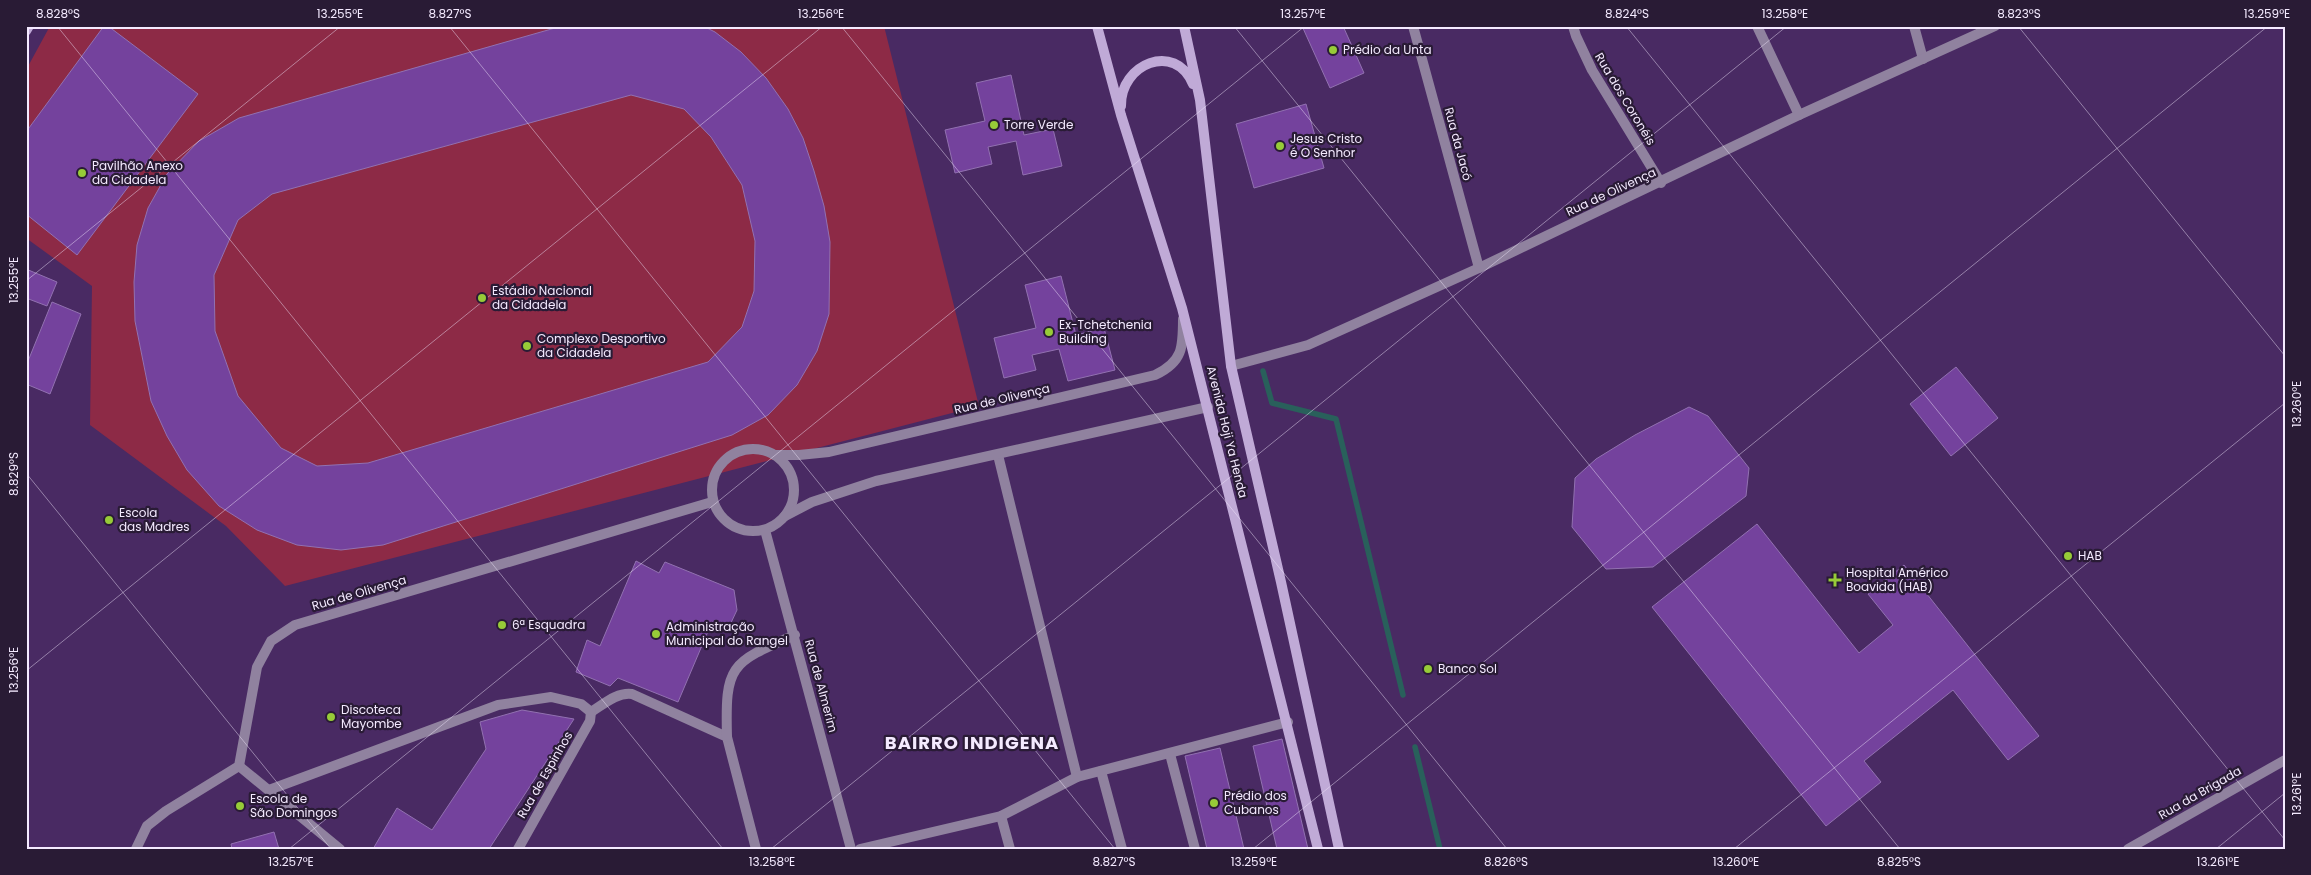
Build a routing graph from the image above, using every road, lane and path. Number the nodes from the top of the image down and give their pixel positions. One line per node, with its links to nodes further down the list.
1 (29, 26): 9 (main road)
2 (1097, 26): 12 (main road, Avenida Hoji Ya Henda)
3 (1184, 26): 11 (main road)
4 (1413, 26): 15 (street, Rua da Jacó)
5 (1573, 26): 14 (street, Rua dos Coronéis)
6 (1757, 26): 13 (street)
7 (1914, 26): 10 (street)
8 (1995, 26): 10 (street, Rua de Olivença)
9 (26, 31)
10 (1923, 59): 13 (street, Rua de Olivença)
11 (1200, 100): 12 (main road); 17 (main road, Avenida Hoji Ya Henda)
12 (1121, 115): 16 (main road, Avenida Hoji Ya Henda)
13 (1799, 115): 14 (street, Rua de Olivença)
14 (1660, 183): 15 (street, Rua de Olivença)
15 (1479, 268): 17 (street, Rua de Olivença)
16 (1182, 308): 18 (main road, Avenida Hoji Ya Henda); 19 (street, Rua de Olivença)
17 (1231, 366): 46 (main road, Avenida Hoji Ya Henda)
18 (1208, 407): 20 (street); 26 (main road, Avenida Hoji Ya Henda)
19 (774, 455): 21 (street); 22 (street)
20 (998, 456): 22 (street); 32 (street)
21 (712, 502): 23 (street); 30 (street, Rua de Olivença)
22 (786, 516): 23 (street)
23 (765, 530): 24 (street, Rua de Almerim)
24 (795, 635): 27 (street); 40 (street, Rua de Almerim)
25 (591, 712): 27 (street); 33 (street); 38 (street, Rua de Espinhos)
26 (1288, 722): 28 (street); 45 (main road, Avenida Hoji Ya Henda)
27 (727, 737): 39 (street)
28 (1170, 754): 31 (street); 44 (street)
29 (2285, 760): 47 (street, Rua da Brigada)
30 (239, 766): 33 (street); 36 (street)
31 (1101, 771): 32 (street); 43 (street)
32 (1077, 777): 34 (street)
33 (269, 790): 37 (street)
34 (1001, 816): 35 (street); 42 (street)
35 (893, 845): 41 (street)
36 (136, 849)
37 (340, 849)
38 (518, 849)
39 (756, 849)
40 (851, 849)
41 (860, 849)
42 (1010, 849)
43 (1122, 849)
44 (1194, 849)
45 (1318, 849)
46 (1339, 849)
47 (2128, 849)

